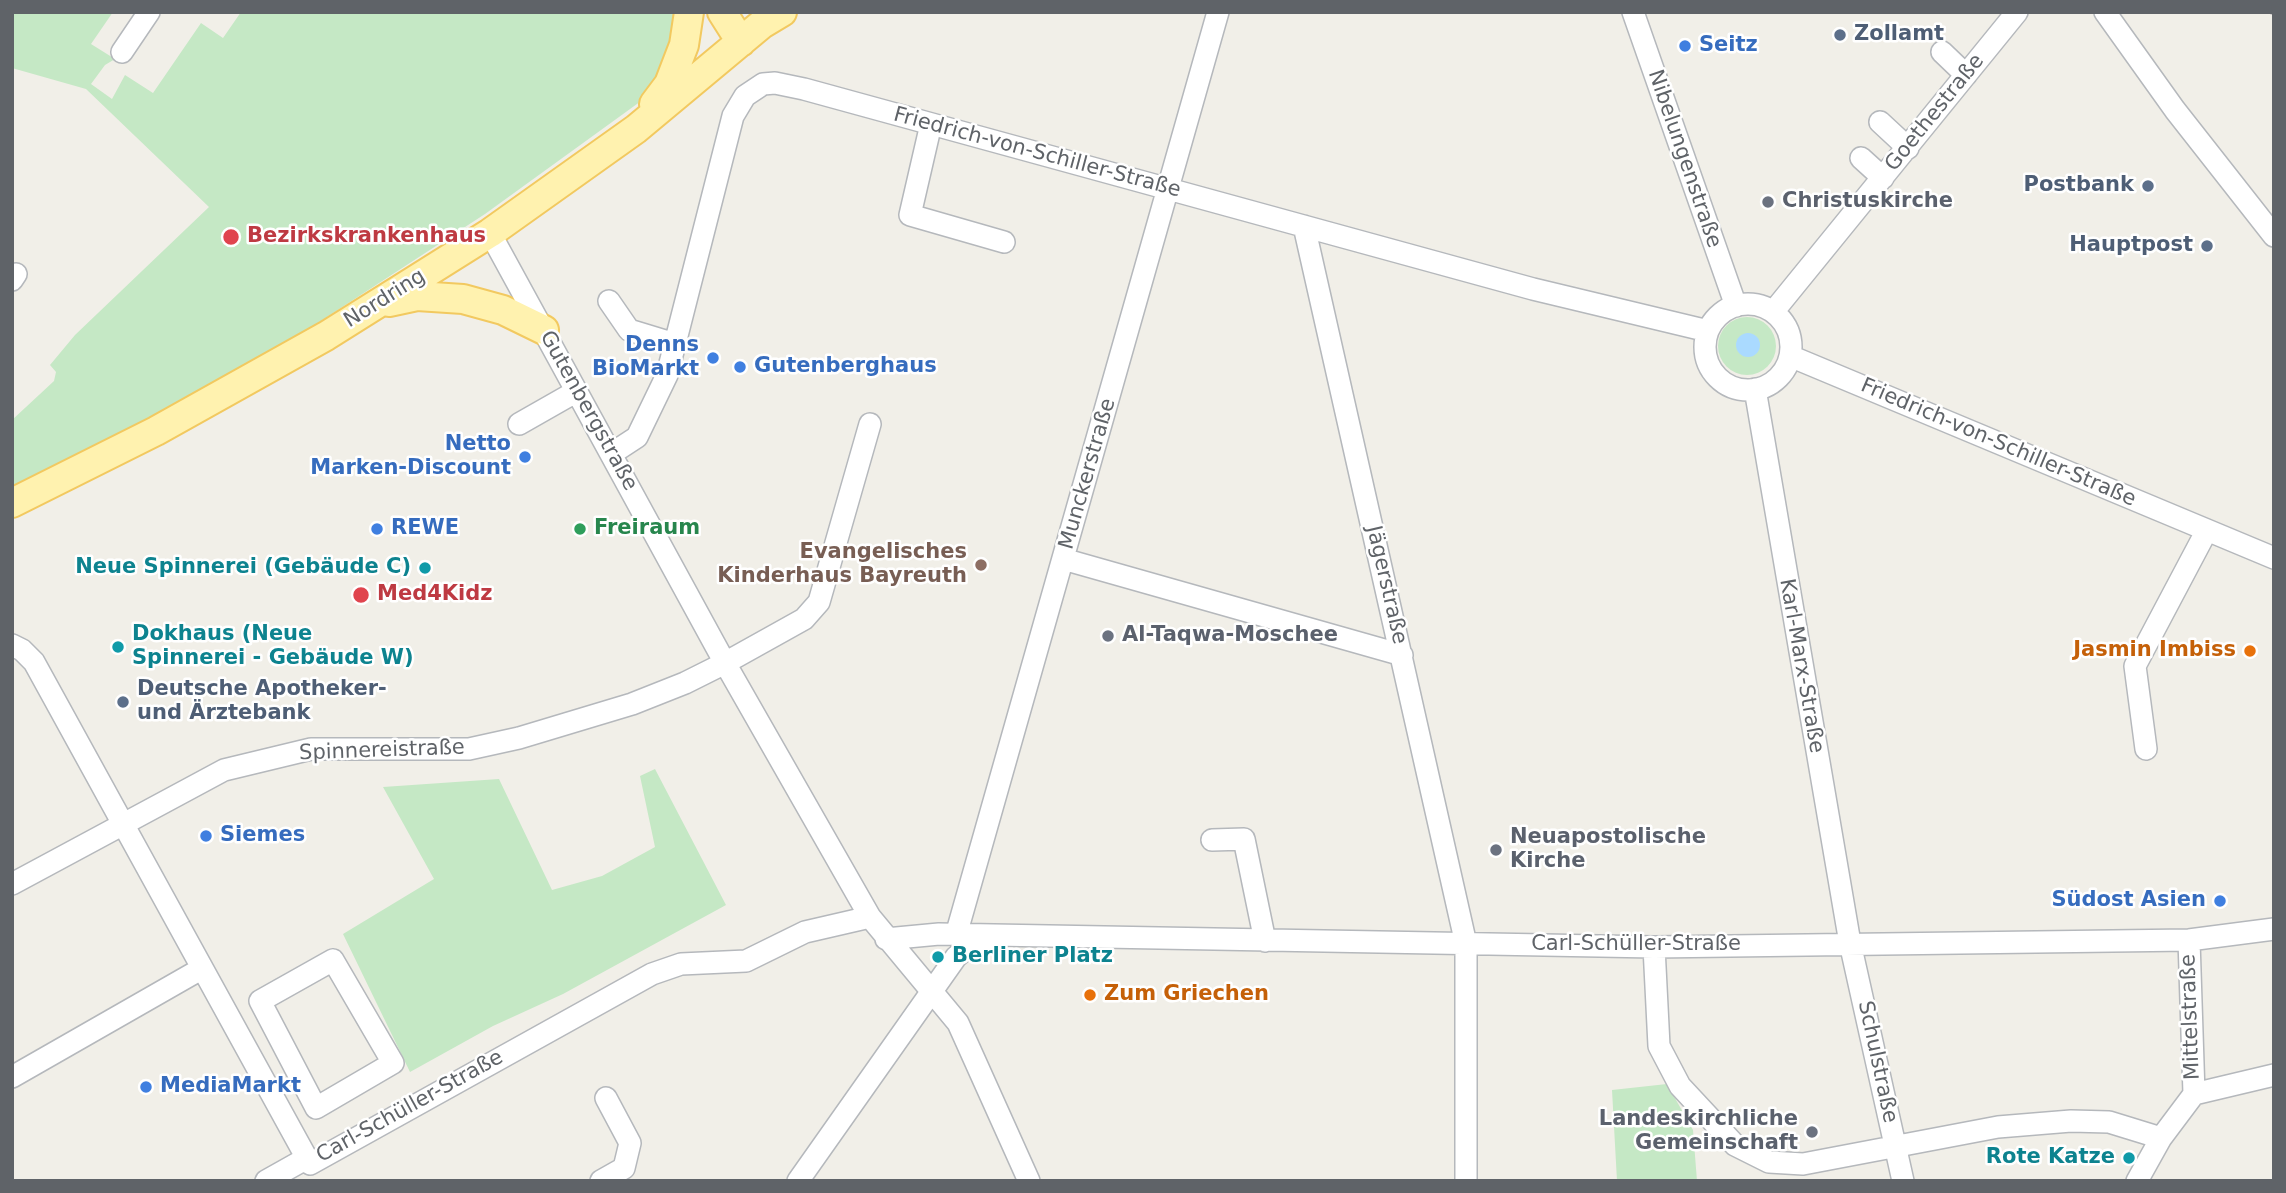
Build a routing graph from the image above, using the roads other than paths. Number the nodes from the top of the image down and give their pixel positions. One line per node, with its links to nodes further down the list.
1 (149, 12): 9 (street)
2 (689, 12): 14 (main road)
3 (722, 12): 8 (main road)
4 (1218, 12): 18 (street, Munckerstraße)
5 (1633, 12): 25 (street, Nibelungenstraße)
6 (2017, 12): 11 (street, Goethestraße)
7 (2105, 12): 21 (street)
8 (761, 21): 14 (main road, Nordring)
9 (122, 52)
10 (1942, 52): 11 (street)
11 (1966, 75): 15 (street, Goethestraße)
12 (1880, 122): 15 (street)
13 (931, 124): 18 (street, Friedrich-von-Schiller-Straße); 22 (street); 29 (street, Friedrich-von-Schiller-Straße)
14 (636, 129): 20 (main road, Nordring)
15 (1908, 148): 17 (street, Goethestraße)
16 (1861, 158): 17 (street)
17 (1883, 178): 26 (street, Goethestraße)
18 (1169, 189): 19 (street, Friedrich-von-Schiller-Straße); 39 (street, Munckerstraße)
19 (1304, 226): 28 (street, Friedrich-von-Schiller-Straße); 41 (street, Jägerstraße)
20 (490, 233): 24 (main road, Nordring); 27 (street, Gutenbergstraße)
21 (2274, 236)
22 (1003, 242)
23 (609, 301): 29 (street)
24 (380, 304): 27 (main road); 36 (main road, Nordring)
25 (1737, 306): 26 (street); 28 (street)
26 (1773, 312): 30 (street)
27 (544, 330): 32 (street, Gutenbergstraße)
28 (1708, 331): 31 (street)
29 (675, 344): 35 (street, Friedrich-von-Schiller-Straße)
30 (1790, 356): 31 (street); 37 (street, Friedrich-von-Schiller-Straße)
31 (1755, 389): 54 (street, Karl-Marx-Straße)
32 (577, 391): 33 (street); 35 (street, Gutenbergstraße)
33 (519, 424)
34 (870, 425): 42 (street)
35 (611, 454): 42 (street, Gutenbergstraße)
36 (12, 503)
37 (2207, 530): 38 (street, Friedrich-von-Schiller-Straße); 43 (street)
38 (2274, 558)
39 (1063, 559): 41 (street); 49 (street, Munckerstraße)
40 (12, 645): 44 (street, Carl-Schüller-Straße)
41 (1402, 654): 55 (street, Jägerstraße)
42 (725, 663): 44 (street, Spinnereistraße); 47 (street, Gutenbergstraße)
43 (2146, 750)
44 (122, 822): 46 (street, Spinnereistraße); 57 (street, Carl-Schüller-Straße)
45 (1212, 840): 53 (street)
46 (12, 884)
47 (870, 917): 51 (street); 67 (street, Carl-Schüller-Straße)
48 (2274, 929): 52 (street, Carl-Schüller-Straße)
49 (956, 935): 50 (street); 51 (street)
50 (997, 937): 53 (street, Carl-Schüller-Straße); 58 (street)
51 (886, 939): 58 (street)
52 (2189, 940): 54 (street, Carl-Schüller-Straße); 63 (street, Mittelstraße)
53 (1265, 941): 55 (street, Carl-Schüller-Straße)
54 (1850, 943): 56 (street, Carl-Schüller-Straße); 66 (street, Schulstraße)
55 (1466, 944): 56 (street, Carl-Schüller-Straße); 72 (street, Jägerstraße)
56 (1654, 947): 66 (street)
57 (201, 969): 60 (street); 62 (street, Carl-Schüller-Straße)
58 (933, 990): 70 (street); 71 (street)
59 (2274, 1075): 63 (street, Mittelstraße)
60 (12, 1077)
61 (300, 1078): 61 (street); 62 (street)
62 (271, 1094): 67 (street, Carl-Schüller-Straße)
63 (2194, 1094): 65 (street, Mittelstraße)
64 (607, 1098): 69 (street)
65 (2161, 1138): 66 (street); 74 (street, Mittelstraße)
66 (1895, 1144): 73 (street, Schulstraße)
67 (307, 1158): 68 (street)
68 (266, 1181)
69 (601, 1181)
70 (798, 1181)
71 (1029, 1181)
72 (1466, 1181)
73 (1903, 1181)
74 (2137, 1181)

